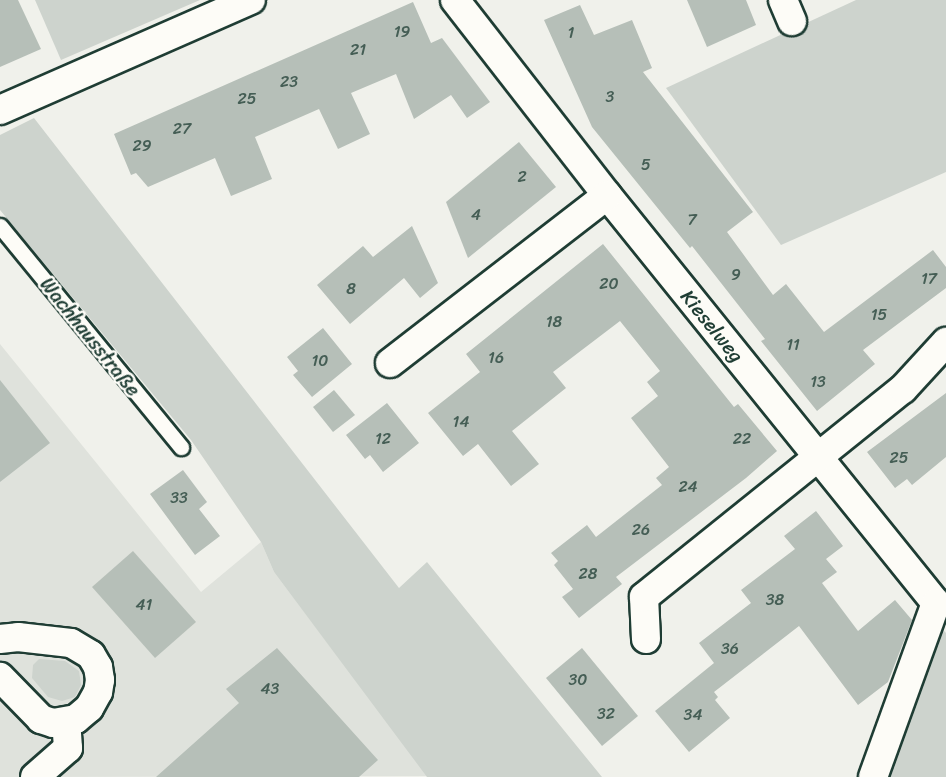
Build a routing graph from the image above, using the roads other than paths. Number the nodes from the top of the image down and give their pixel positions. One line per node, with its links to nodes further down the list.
1 (251, 0): 3 (street)
2 (455, 0): 4 (street, Kieselweg)
3 (0, 110)
4 (607, 195): 7 (street); 9 (street, Kieselweg)
5 (0, 226): 8 (lane, Wachhausstraße)
6 (946, 342): 9 (street)
7 (390, 363)
8 (181, 447)
9 (818, 457): 11 (street); 15 (street, Kieselweg)
10 (0, 639): 13 (street)
11 (646, 639)
12 (0, 677): 13 (street)
13 (66, 722): 14 (street)
14 (36, 777)
15 (873, 777)

